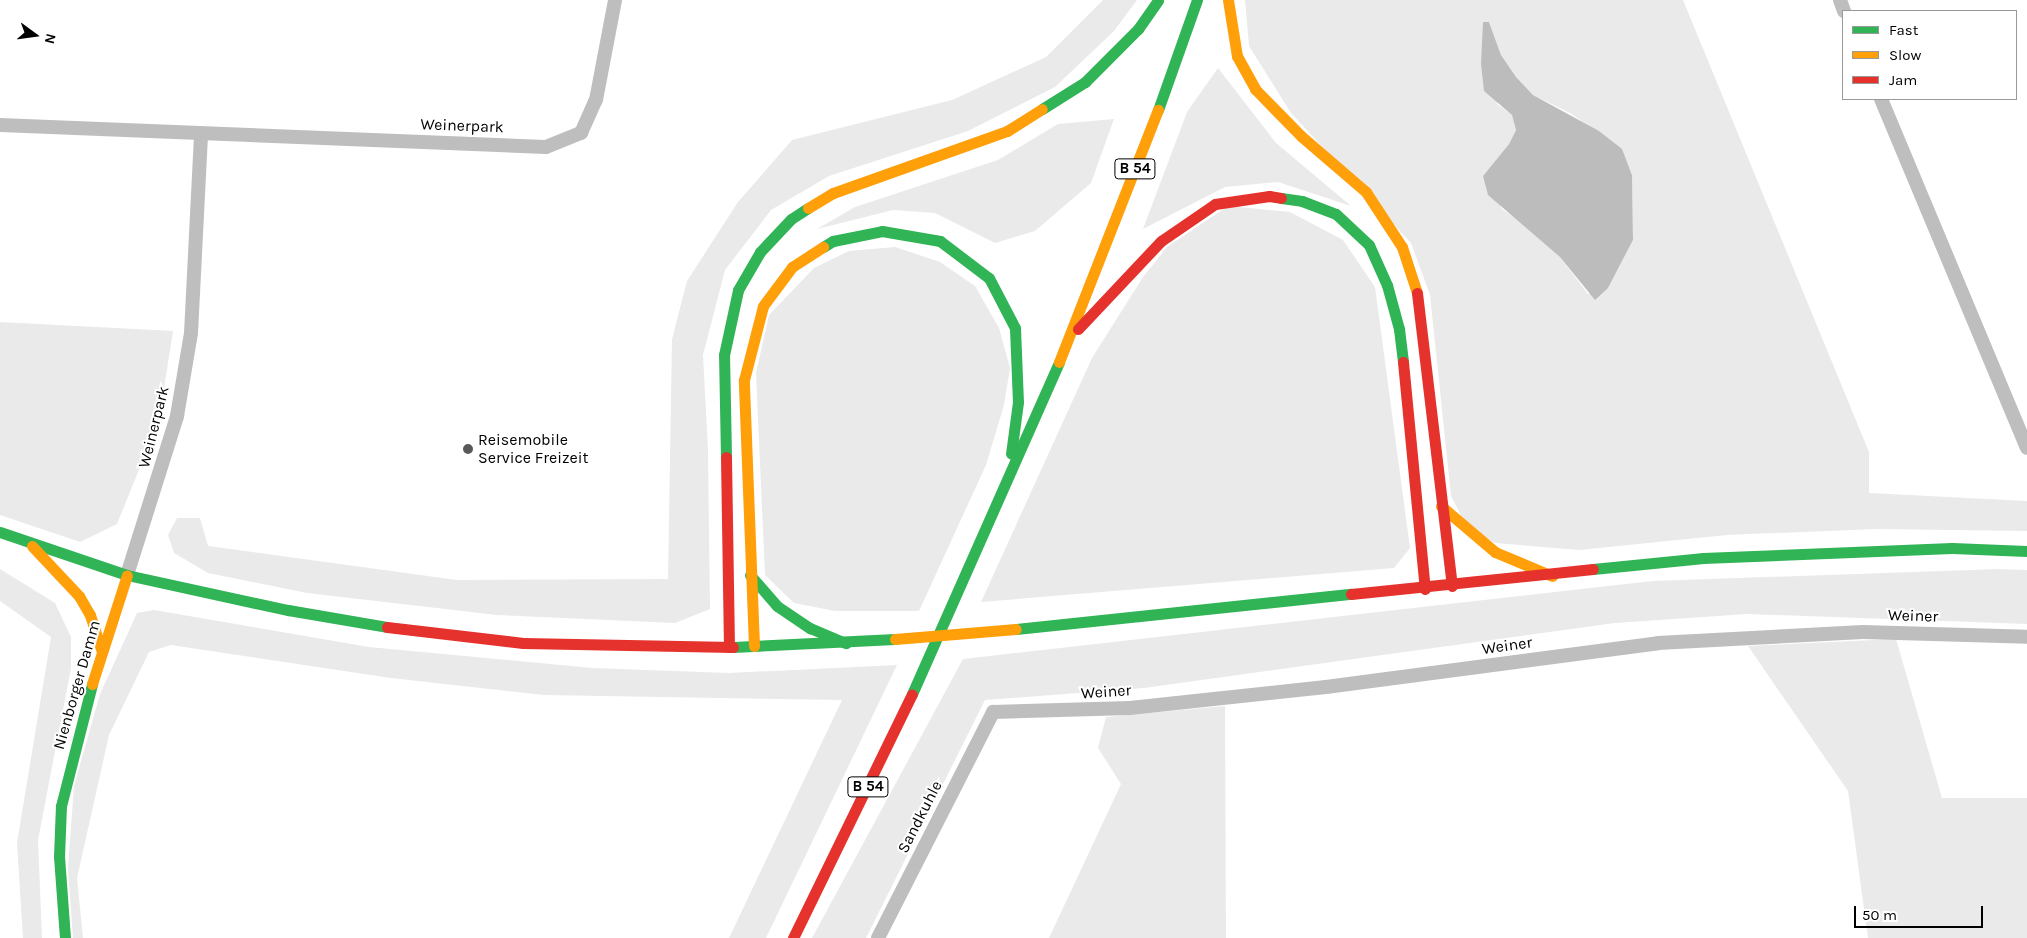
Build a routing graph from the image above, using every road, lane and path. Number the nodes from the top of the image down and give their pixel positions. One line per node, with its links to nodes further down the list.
1 (615, 0): 7 (street, Weinerpark)
2 (1158, 0): 23 (main road)
3 (1197, 0): 8 (main road, B 54)
4 (1228, 0): 11 (main road)
5 (1881, 100): 9 (street)
6 (0, 125): 7 (street, Weinerpark)
7 (200, 133): 15 (street, Weinerpark)
8 (1070, 338): 10 (main road, B 54); 19 (main road)
9 (2027, 448)
10 (1008, 483): 16 (main road); 27 (main road, B 54)
11 (1441, 506): 17 (main road); 18 (main road)
12 (0, 532): 13 (main road)
13 (30, 544): 15 (main road); 24 (main road)
14 (2027, 551): 17 (main road)
15 (127, 575): 23 (main road); 24 (main road, Nienborger Damm)
16 (750, 575): 21 (main road); 22 (main road)
17 (1552, 576): 18 (main road)
18 (1452, 586): 19 (main road)
19 (1425, 590): 21 (main road, bridge)
20 (2027, 637): 25 (street, Weiner)
21 (846, 643): 22 (main road)
22 (754, 646): 23 (main road)
23 (729, 647)
24 (102, 651): 26 (main road, Nienborger Damm)
25 (993, 712): 28 (street, Sandkuhle)
26 (65, 938)
27 (793, 938)
28 (878, 938)

